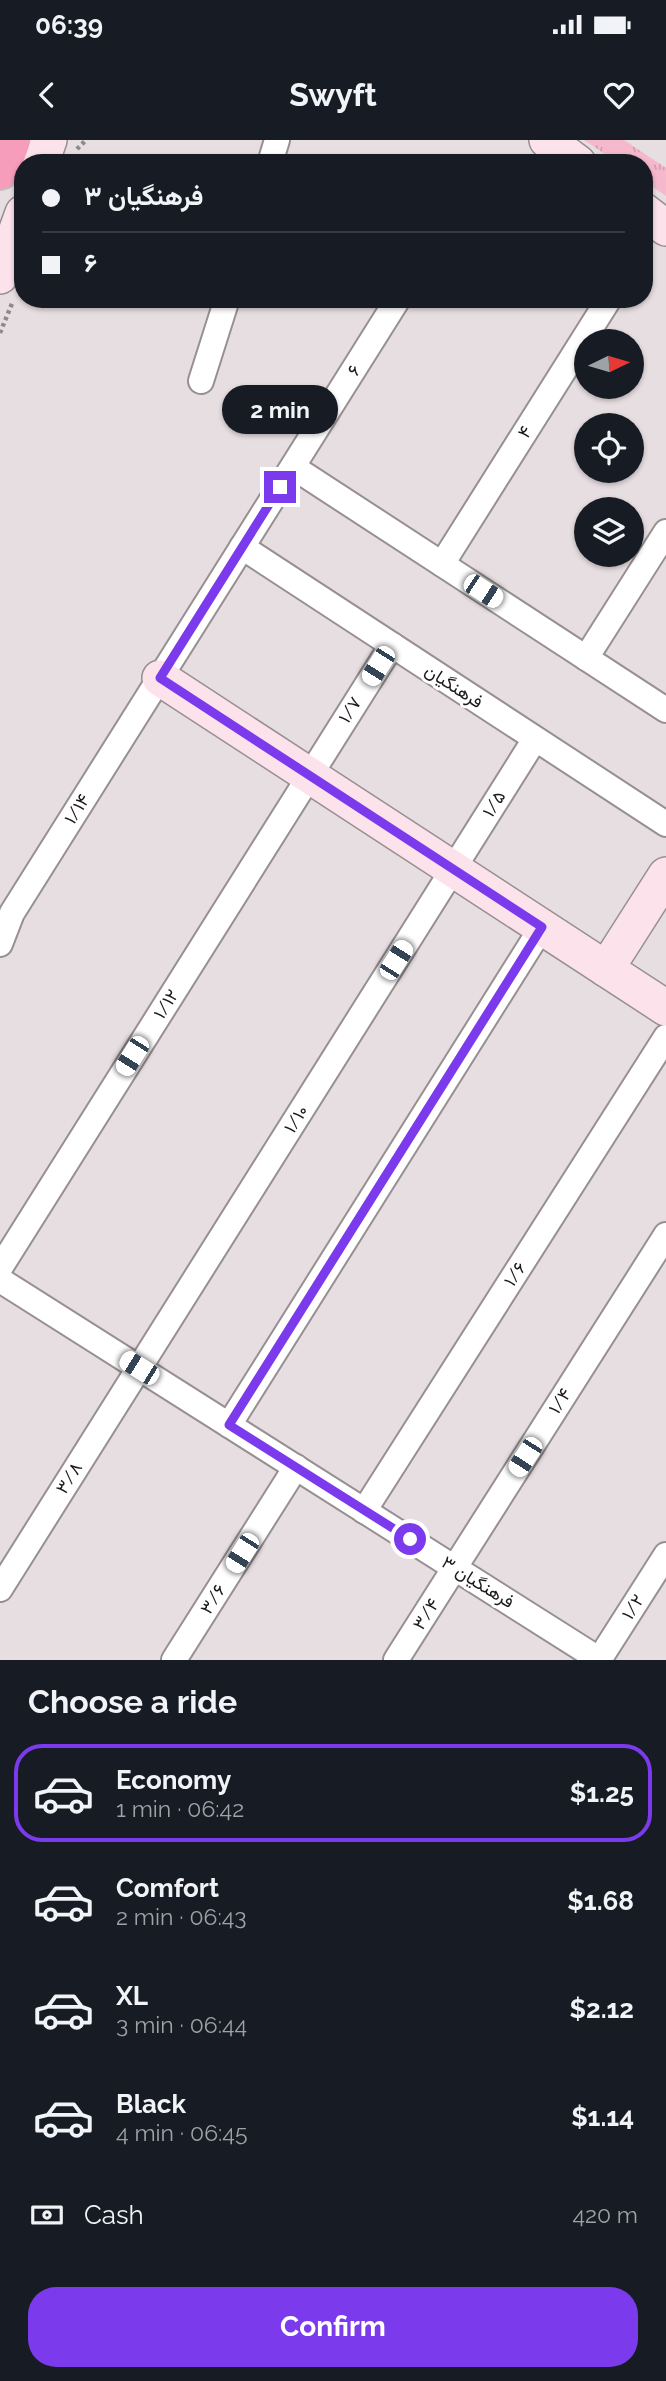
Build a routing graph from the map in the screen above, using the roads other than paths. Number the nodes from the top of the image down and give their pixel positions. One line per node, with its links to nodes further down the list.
1 (11, 140): 4 (highway)
2 (547, 140): 3 (street)
3 (566, 154)
4 (0, 170)
5 (14, 256): 6 (street)
6 (7, 288)
7 (224, 308): 10 (street)
8 (392, 308): 11 (street, ۶)
9 (603, 308): 14 (street, ۴)
10 (201, 381)
11 (293, 467): 13 (street, ۶); 14 (street)
12 (666, 532): 16 (street)
13 (242, 547): 15 (street, فرهنگیان); 17 (street, ۱/۱۴)
14 (442, 564): 16 (street)
15 (392, 645): 19 (street, فرهنگیان); 20 (street, ۱/۷)
16 (586, 658): 18 (street)
17 (160, 678): 20 (street); 25 (street, ۱/۱۴)
18 (666, 710)
19 (536, 739): 21 (street, فرهنگیان); 22 (street, ۱/۵)
20 (309, 775): 22 (street); 30 (street, ۱/۱۲)
21 (666, 824)
22 (453, 869): 24 (street); 32 (street, ۱/۱۰)
23 (666, 875): 26 (street)
24 (542, 927): 26 (street); 33 (street)
25 (0, 944)
26 (606, 969): 27 (street)
27 (666, 1008)
28 (666, 1037): 35 (street, ۱/۶)
29 (666, 1235): 37 (street, ۱/۴)
30 (0, 1268)
31 (0, 1280): 32 (street, فرهنگیان ۳)
32 (139, 1368): 33 (street, فرهنگیان ۳); 38 (street, ۳/۸)
33 (229, 1425): 34 (street, فرهنگیان ۳)
34 (296, 1467): 35 (street, فرهنگیان ۳); 39 (street, ۳/۶)
35 (364, 1511): 37 (street, فرهنگیان ۳)
36 (666, 1555): 41 (street, ۱/۲)
37 (455, 1568): 40 (street, ۳/۴); 41 (street, فرهنگیان ۳)
38 (0, 1588)
39 (174, 1660)
40 (397, 1660)
41 (600, 1660)

